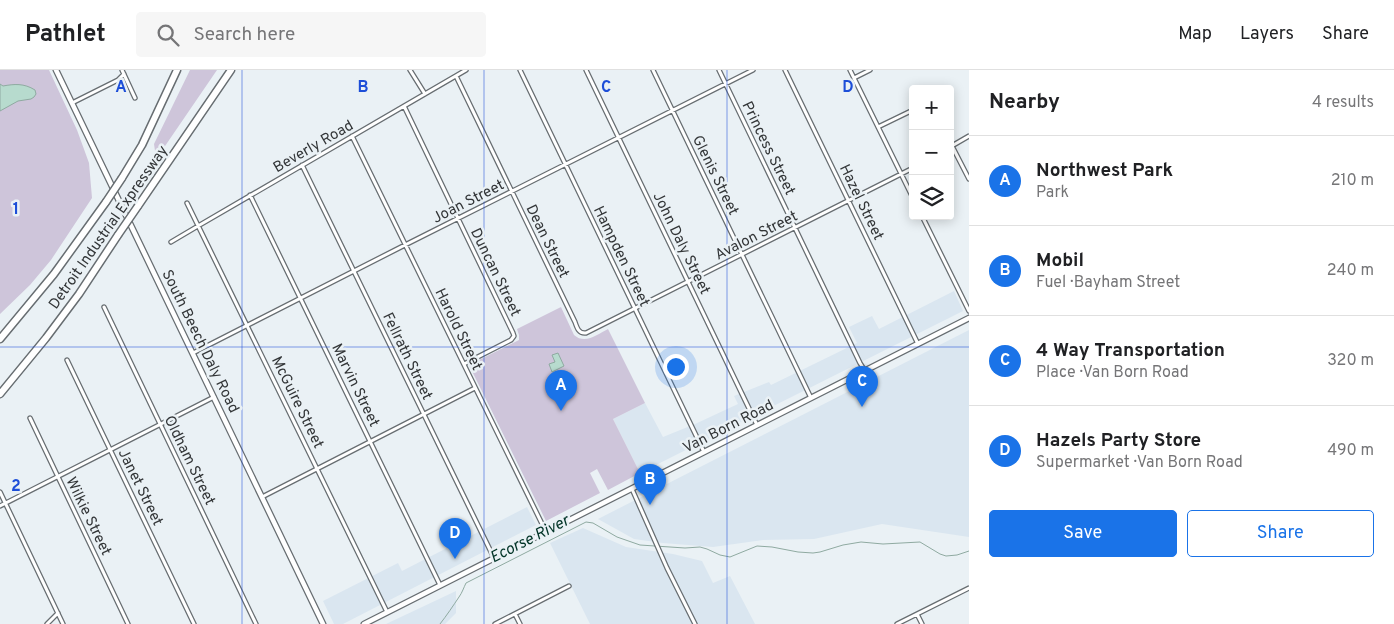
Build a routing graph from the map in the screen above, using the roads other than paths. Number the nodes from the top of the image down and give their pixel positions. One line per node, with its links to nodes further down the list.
1 (56, 70): 20 (main road, South Beech Daly Road)
2 (177, 70): 56 (highway, Detroit Industrial Expressway, bridge)
3 (231, 70): 63 (highway, Detroit Industrial Expressway, bridge)
4 (410, 70): 18 (street)
5 (466, 70): 15 (street, Beverly Road)
6 (520, 70): 31 (street, Hampden Street)
7 (586, 70): 27 (street, John Daly Street)
8 (653, 70): 22 (street, Glenis Street)
9 (719, 70): 17 (street, Princess Street)
10 (754, 70): 17 (street, Joan Street)
11 (785, 70): 38 (street, Hazel Street)
12 (850, 70): 16 (street)
13 (870, 70): 16 (street)
14 (123, 72): 19 (street); 20 (street)
15 (456, 76): 18 (street, Beverly Road); 36 (street, Dean Street)
16 (854, 78): 24 (street)
17 (726, 84): 22 (street, Joan Street); 43 (street, Princess Street)
18 (425, 94): 21 (street, Beverly Road)
19 (135, 98)
20 (71, 104): 58 (main road, South Beech Daly Road)
21 (404, 106): 25 (street, Beverly Road); 40 (street, Duncan Street)
22 (672, 111): 27 (street, Joan Street); 46 (street, Glenis Street)
23 (909, 112): 24 (street)
24 (878, 127): 33 (street)
25 (352, 136): 30 (street, Beverly Road); 45 (street, Harold Street)
26 (969, 136): 28 (street)
27 (619, 138): 31 (street, Joan Street); 48 (street, John Daly Street)
28 (954, 144)
29 (954, 152): 34 (street)
30 (302, 165): 37 (street, Beverly Road); 47 (street, Fellrath Street)
31 (565, 165): 36 (street, Joan Street); 51 (street, Hampden Street)
32 (909, 170): 33 (street, Avalon Street)
33 (901, 174): 35 (street); 38 (street, Avalon Street)
34 (969, 180)
35 (909, 190)
36 (512, 192): 40 (street, Joan Street); 55 (street, Dean Street)
37 (250, 195): 42 (street, Beverly Road); 49 (street, Marvin Street)
38 (849, 201): 43 (street, Avalon Street); 57 (street, Hazel Street)
39 (187, 203): 42 (street, McGuire Street)
40 (458, 218): 45 (street, Joan Street); 60 (street, Duncan Street)
41 (924, 220): 52 (street)
42 (198, 226): 44 (street, Beverly Road); 54 (street, McGuire Street)
43 (795, 228): 46 (street, Avalon Street); 61 (street, Princess Street)
44 (171, 242)
45 (405, 245): 47 (street, Joan Street); 60 (street, Harold Street)
46 (742, 255): 48 (street, Avalon Street); 65 (street, Glenis Street)
47 (354, 271): 49 (street, Joan Street); 66 (street, Fellrath Street)
48 (688, 282): 51 (street, Avalon Street); 69 (street, John Daly Street)
49 (300, 298): 54 (street, Joan Street); 70 (street, Marvin Street)
50 (104, 307): 68 (street, Oldham Street)
51 (634, 309): 55 (street, Avalon Street); 72 (street, Hampden Street)
52 (969, 311)
53 (969, 318): 57 (main road, Van Born Road)
54 (247, 325): 58 (street, Joan Street); 73 (street, McGuire Street)
55 (582, 333)
56 (0, 339)
57 (918, 344): 61 (main road, Van Born Road)
58 (193, 353): 64 (main road, South Beech Daly Road)
59 (67, 360): 71 (street, Janet Street)
60 (464, 364): 62 (street, Harold Street)
61 (865, 371): 65 (main road, Van Born Road)
62 (475, 388): 66 (street); 80 (street, Harold Street)
63 (0, 394)
64 (214, 397): 68 (street); 77 (main road, South Beech Daly Road)
65 (811, 398): 69 (main road, Van Born Road)
66 (424, 414): 70 (street); 81 (street, Fellrath Street)
67 (30, 418): 74 (street, Wilkie Street)
68 (160, 424): 71 (street); 93 (street, Oldham Street)
69 (757, 425): 72 (main road, Van Born Road)
70 (371, 441): 73 (street); 82 (street, Marvin Street)
71 (110, 450): 74 (street); 92 (street, Janet Street)
72 (704, 452): 75 (main road, Van Born Road)
73 (318, 468): 77 (street); 85 (street, McGuire Street)
74 (57, 476): 78 (street); 91 (street, Wilkie Street)
75 (632, 488): 80 (main road, Van Born Road); 98 (street)
76 (0, 492): 78 (street)
77 (262, 497): 94 (main road, South Beech Daly Road)
78 (6, 503): 79 (street); 86 (street)
79 (0, 506)
80 (546, 532): 81 (main road, Van Born Road)
81 (494, 558): 82 (main road, Van Born Road)
82 (440, 585): 85 (main road, Van Born Road)
83 (569, 586): 87 (street)
84 (969, 588): 88 (street)
85 (387, 612): 95 (main road, Van Born Road)
86 (58, 613): 89 (street); 90 (street)
87 (515, 614): 96 (street); 97 (street)
88 (917, 614): 99 (street); 100 (street)
89 (47, 624)
90 (63, 624)
91 (128, 624)
92 (194, 624)
93 (256, 624)
94 (323, 624)
95 (364, 624)
96 (495, 624)
97 (520, 624)
98 (696, 624)
99 (897, 624)
100 (922, 624)

